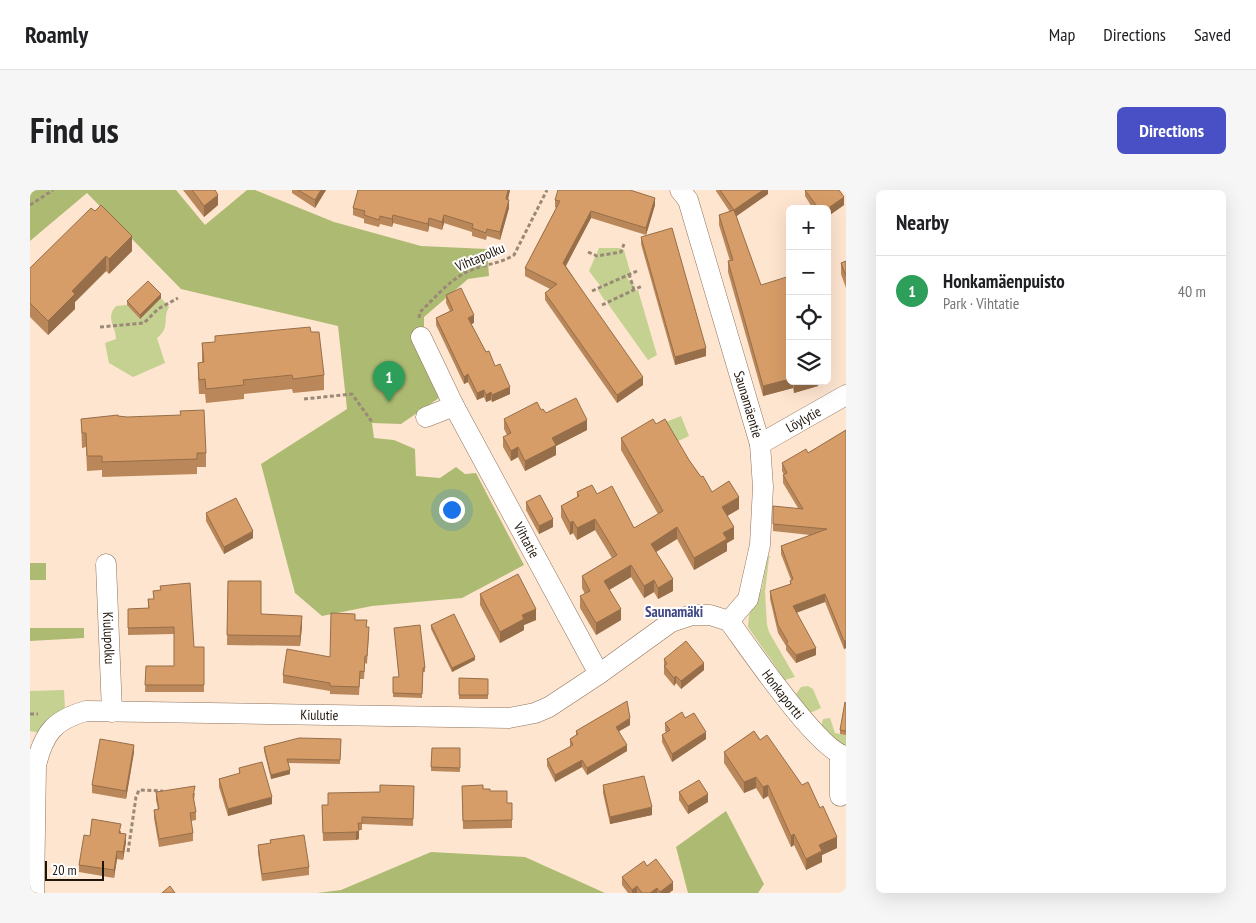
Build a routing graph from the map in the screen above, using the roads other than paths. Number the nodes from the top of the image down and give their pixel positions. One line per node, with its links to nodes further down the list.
1 (680, 190): 6 (street, Saunamäentie)
2 (421, 337): 4 (street, Vihtatie)
3 (846, 395): 6 (street, Löylytie)
4 (454, 406): 5 (street); 9 (street, Vihtatie)
5 (426, 417)
6 (760, 444): 8 (street, Saunamäentie)
7 (106, 564): 10 (street, Kiulupolku)
8 (729, 621): 9 (street, Kiulutie); 11 (street, Honkaportti)
9 (599, 674): 10 (street, Kiulutie)
10 (112, 712): 13 (street, Kiulutie)
11 (843, 756): 12 (street)
12 (840, 796)
13 (34, 893)

